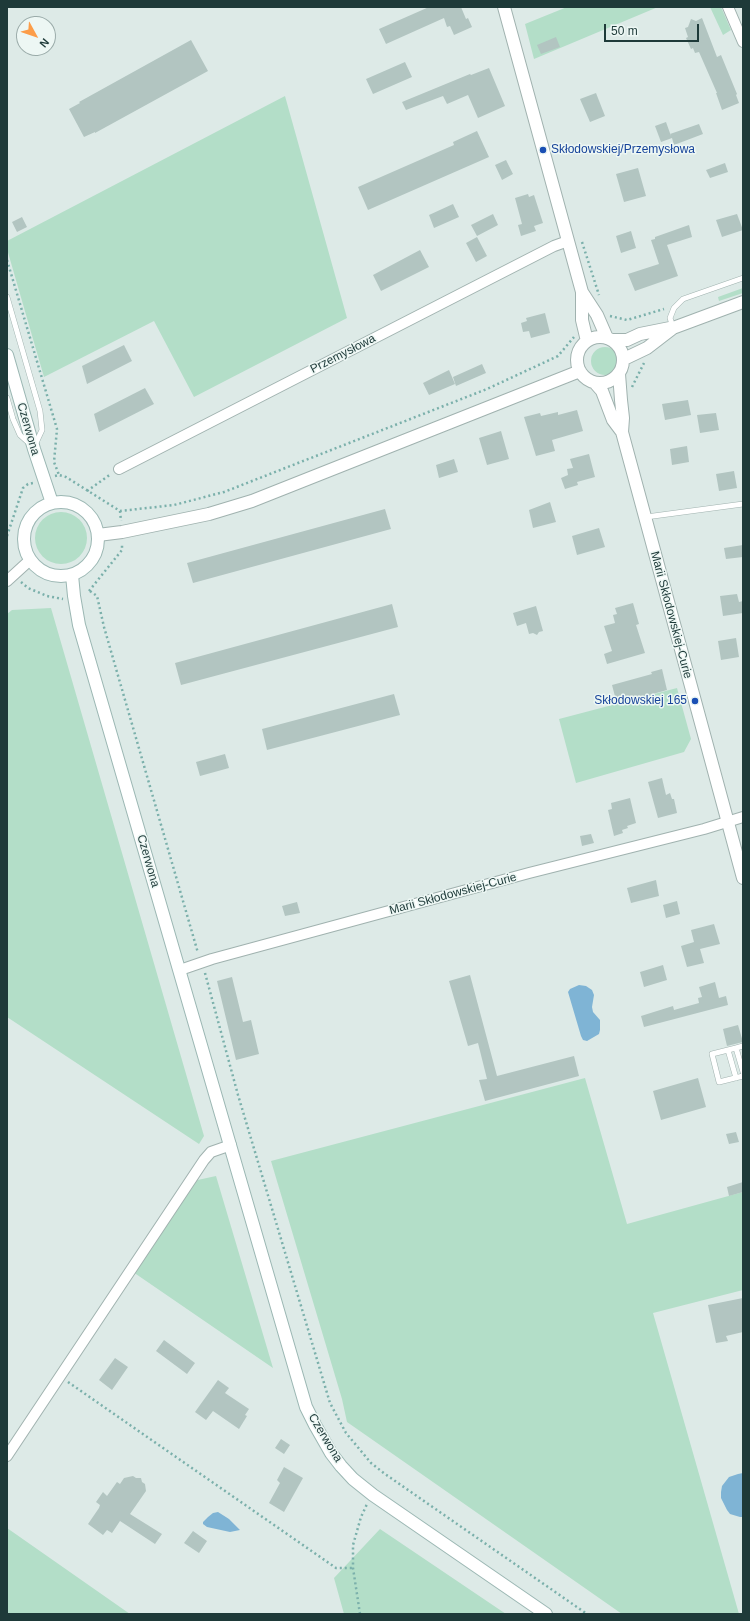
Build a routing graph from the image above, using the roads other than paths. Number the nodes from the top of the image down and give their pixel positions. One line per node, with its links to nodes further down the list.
1 (504, 7): 4 (street)
2 (728, 7): 3 (street)
3 (743, 42)
4 (568, 241): 6 (street); 20 (street, Przemysłowa)
5 (743, 278): 9 (lane)
6 (582, 292): 10 (street); 11 (street)
7 (7, 297): 19 (lane)
8 (743, 302): 9 (street)
9 (673, 328): 10 (street); 13 (street)
10 (610, 339): 11 (street); 13 (street)
11 (586, 341): 14 (street)
12 (7, 355): 19 (street, Czerwona)
13 (624, 359): 15 (street)
14 (580, 371): 16 (street); 24 (street)
15 (619, 374): 16 (street); 18 (street, Marii Skłodowskiej-Curie)
16 (595, 383): 18 (street, Marii Skłodowskiej-Curie)
17 (7, 398): 19 (lane)
18 (622, 432): 23 (street, Marii Skłodowskiej-Curie)
19 (34, 448): 21 (street, Czerwona)
20 (119, 469)
21 (52, 503): 24 (street); 25 (street)
22 (743, 504): 23 (lane)
23 (645, 518): 29 (street, Marii Skłodowskiej-Curie)
24 (98, 535): 26 (street)
25 (30, 560): 26 (street); 27 (street)
26 (72, 575): 31 (street, Czerwona)
27 (7, 581)
28 (743, 817): 29 (street, Marii Skłodowskiej-Curie)
29 (727, 821): 30 (street, Marii Skłodowskiej-Curie); 31 (street, Marii Skłodowskiej-Curie)
30 (743, 878)
31 (180, 970): 38 (street, Czerwona)
32 (743, 1046): 33 (lane)
33 (736, 1048): 34 (lane); 35 (lane)
34 (728, 1050): 37 (lane); 37 (lane)
35 (743, 1072)
36 (743, 1076): 37 (lane)
37 (736, 1078)
38 (231, 1145): 39 (street); 40 (street, Czerwona)
39 (7, 1456)
40 (546, 1614)

